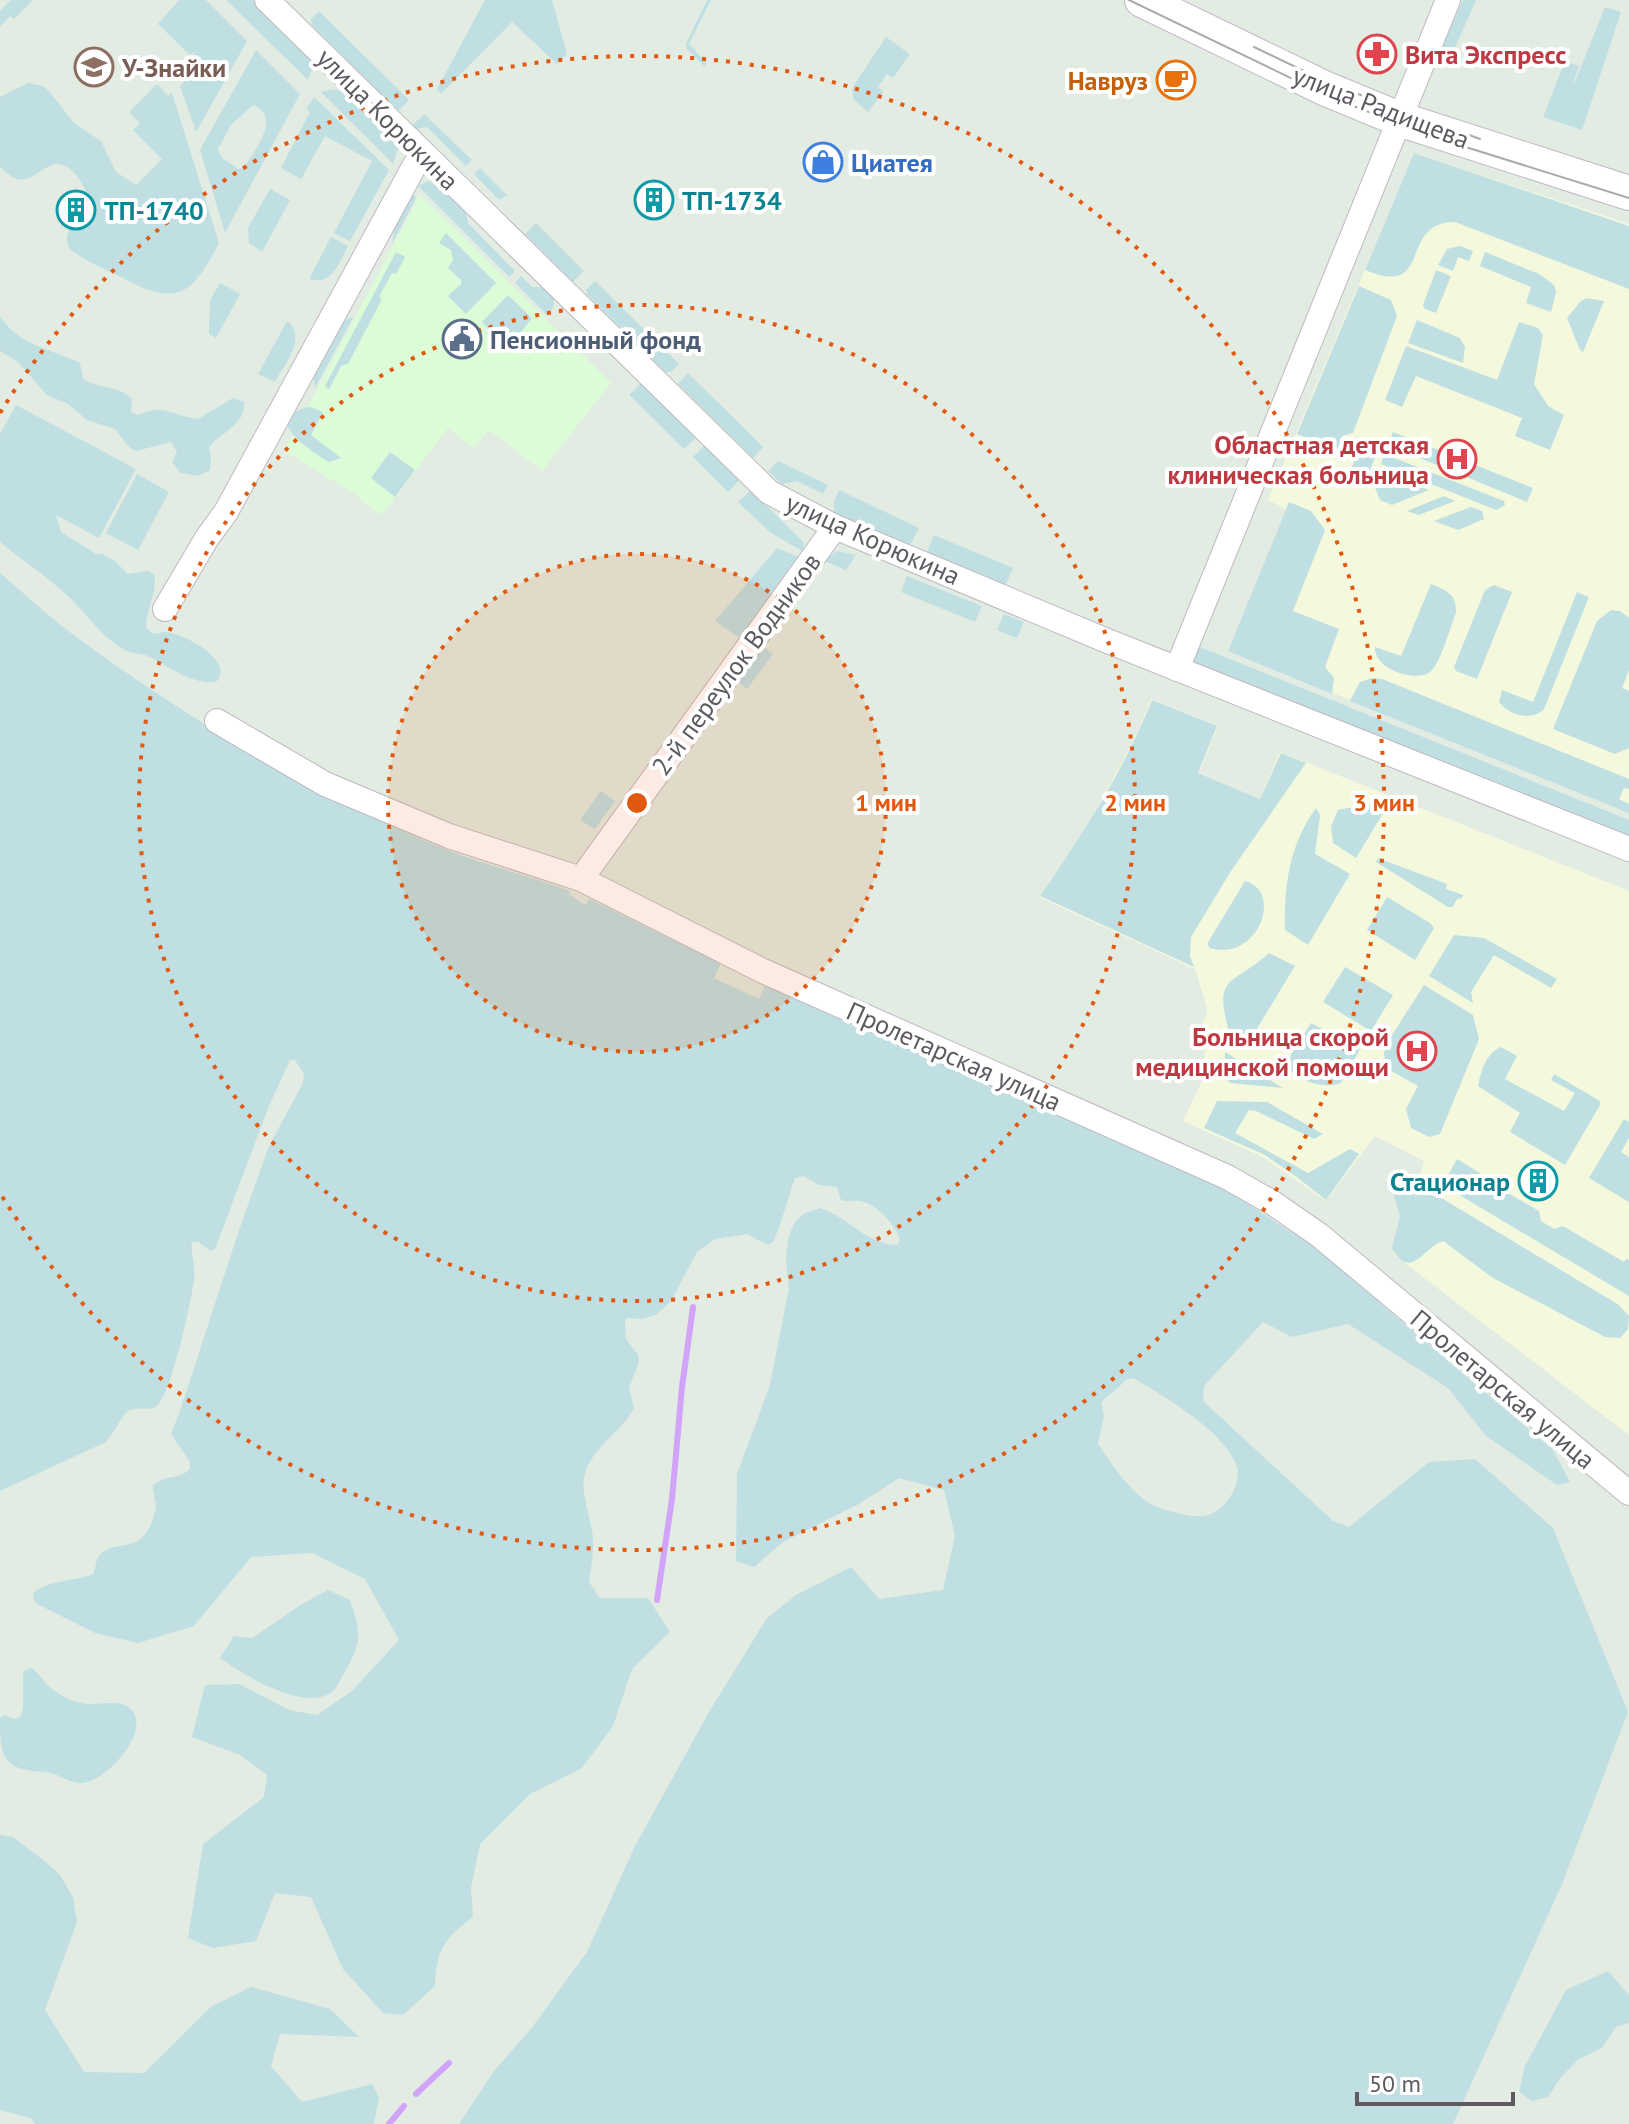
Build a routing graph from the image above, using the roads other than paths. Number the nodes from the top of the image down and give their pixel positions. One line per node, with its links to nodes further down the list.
1 (267, 0): 5 (street, улица Корюкина)
2 (1142, 0): 4 (street, улица Радищева)
3 (1448, 0): 4 (street)
4 (1399, 119): 6 (street, улица Радищева); 9 (street)
5 (422, 152): 7 (street, улица Корюкина); 8 (street)
6 (1629, 193)
7 (835, 527): 9 (street, улица Корюкина); 12 (street, 2-й переулок Водников)
8 (165, 609)
9 (1177, 669): 11 (street, улица Корюкина)
10 (217, 721): 12 (street, Пролетарская улица)
11 (1629, 849)
12 (581, 879): 13 (street, Пролетарская улица)
13 (1629, 1493)

